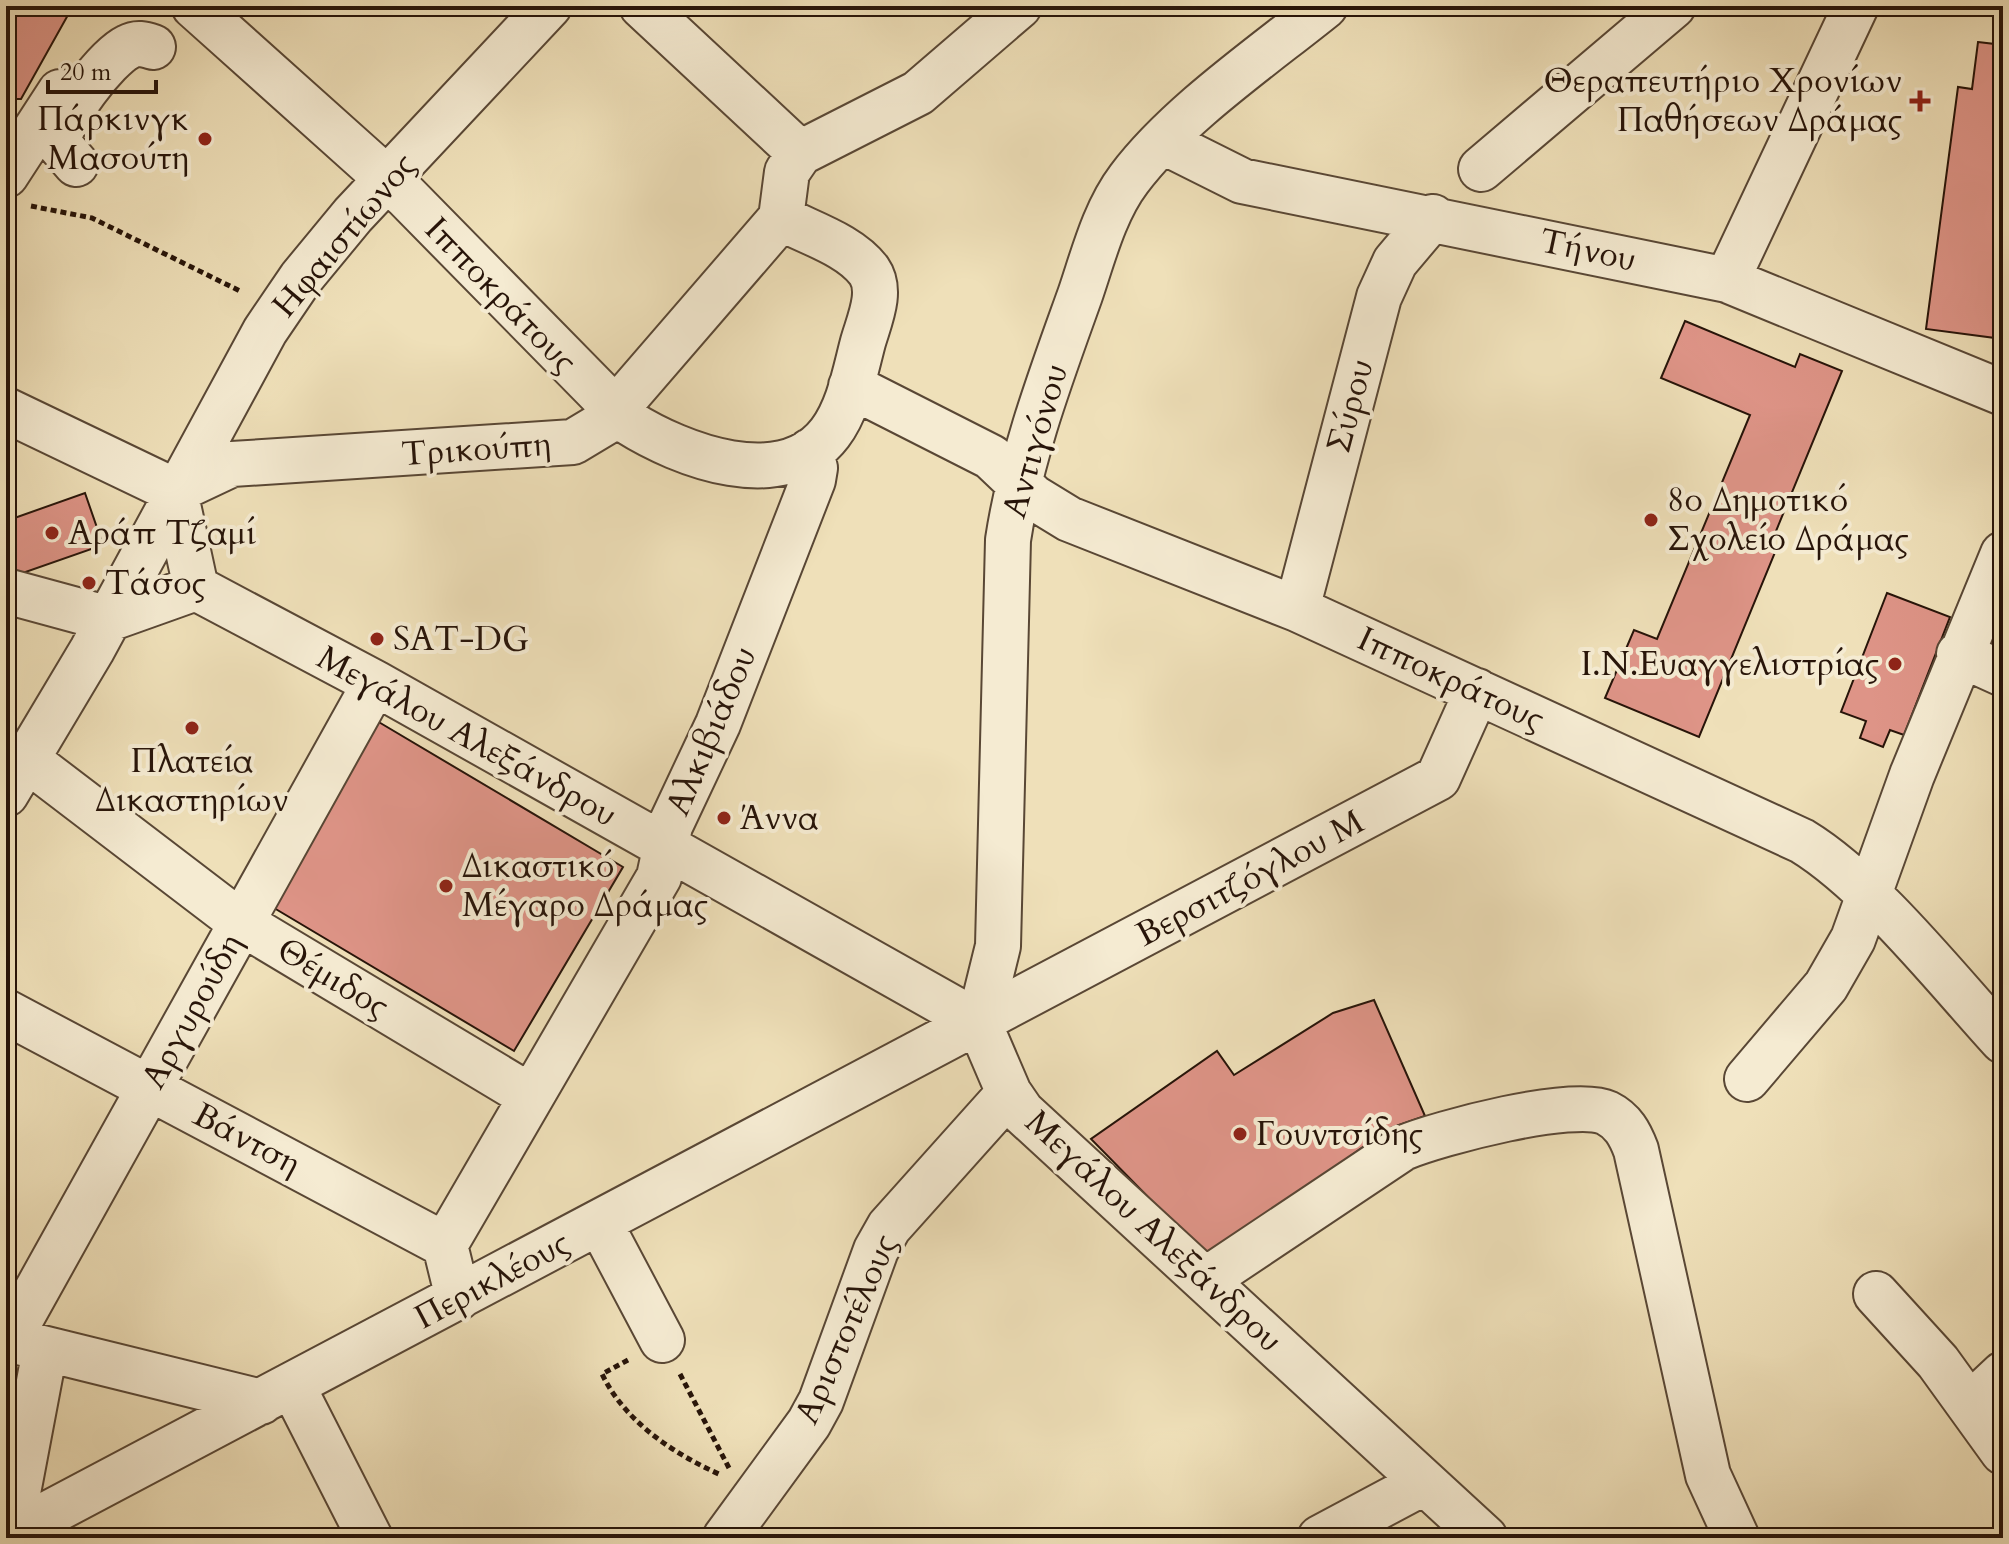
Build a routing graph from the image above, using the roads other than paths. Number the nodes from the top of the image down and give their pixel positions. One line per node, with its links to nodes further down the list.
1 (194, 6): 14 (street, Ιπποκράτους)
2 (549, 6): 14 (street, Ηφαιστίωνος)
3 (642, 6): 11 (street)
4 (1019, 6): 11 (street)
5 (1325, 6): 10 (street, Αντιγόνου)
6 (1673, 6): 13 (street)
7 (1856, 6): 18 (street)
8 (106, 34): 15 (street)
9 (153, 47): 12 (street)
10 (1164, 142): 16 (street, Τήνου); 24 (street, Αντιγόνου)
11 (800, 153): 17 (street)
12 (76, 164)
13 (1481, 169)
14 (387, 179): 22 (street, Ιπποκράτους); 25 (street, Ηφαιστίωνος)
15 (13, 189)
16 (1433, 217): 18 (street, Τήνου); 29 (street, Σύρου)
17 (781, 218): 19 (street); 22 (street, Τρικούπη)
18 (1727, 280): 20 (street, Τήνου)
19 (851, 386): 23 (street); 24 (street, Ιπποκράτους)
20 (2003, 393)
21 (6, 410): 25 (street)
22 (615, 411): 23 (street, Ιπποκράτους); 25 (street, Τρικούπη)
23 (810, 451): 36 (street, Αλκιβιάδου)
24 (1017, 482): 29 (street, Ιπποκράτους); 40 (street, Αντιγόνου)
25 (175, 491): 27 (street); 30 (street, Ηφαιστίωνος)
26 (2003, 554): 31 (street)
27 (196, 588): 30 (street); 33 (street, Μεγάλου Αλεξάνδρου)
28 (6, 591): 30 (street)
29 (1297, 609): 34 (street, Ιπποκράτους)
30 (109, 619): 35 (street, Ηφαιστίωνος)
31 (1959, 654): 32 (street); 37 (street)
32 (2003, 674)
33 (375, 683): 36 (street, Μεγάλου Αλεξάνδρου); 38 (street, Αργυρούδη)
34 (1477, 691): 37 (street, Ιπποκράτους); 40 (street, Βερσιτζόγλου Μ)
35 (17, 777): 38 (street, Θέμιδος)
36 (664, 847): 40 (street, Μεγάλου Αλεξάνδρου); 45 (street, Αλκιβιάδου)
37 (1867, 896): 41 (street, Ιπποκράτους); 42 (street)
38 (240, 922): 43 (street, Αργυρούδη); 45 (street, Θέμιδος)
39 (6, 1012): 43 (street, Βάντση)
40 (979, 1023): 44 (street, Μεγάλου Αλεξάνδρου); 46 (street, Περικλέους)
41 (2003, 1041)
42 (1747, 1079)
43 (150, 1087): 47 (street, Βάντση); 52 (street, Αργυρούδη)
44 (1009, 1093): 48 (street, Μεγάλου Αλεξάνδρου); 58 (street, Αριστοτέλους)
45 (530, 1096): 47 (street, Αλκιβιάδου)
46 (600, 1223): 50 (street, Περικλέους); 51 (street)
47 (445, 1245): 50 (street)
48 (1207, 1279): 57 (street, Μεγάλου Αλεξάνδρου); 63 (street)
49 (1876, 1294): 55 (street)
50 (458, 1298): 54 (street, Περικλέους)
51 (662, 1340)
52 (20, 1343): 54 (street); 59 (street, Αργυρούδη)
53 (2003, 1374): 55 (street)
54 (276, 1394): 59 (street, Περικλέους); 60 (street)
55 (1971, 1404): 56 (street)
56 (2003, 1452)
57 (1423, 1483): 61 (street); 62 (street, Μεγάλου Αλεξάνδρου)
58 (734, 1519)
59 (8, 1536)
60 (370, 1538)
61 (1320, 1538)
62 (1485, 1538)
63 (1737, 1538)

